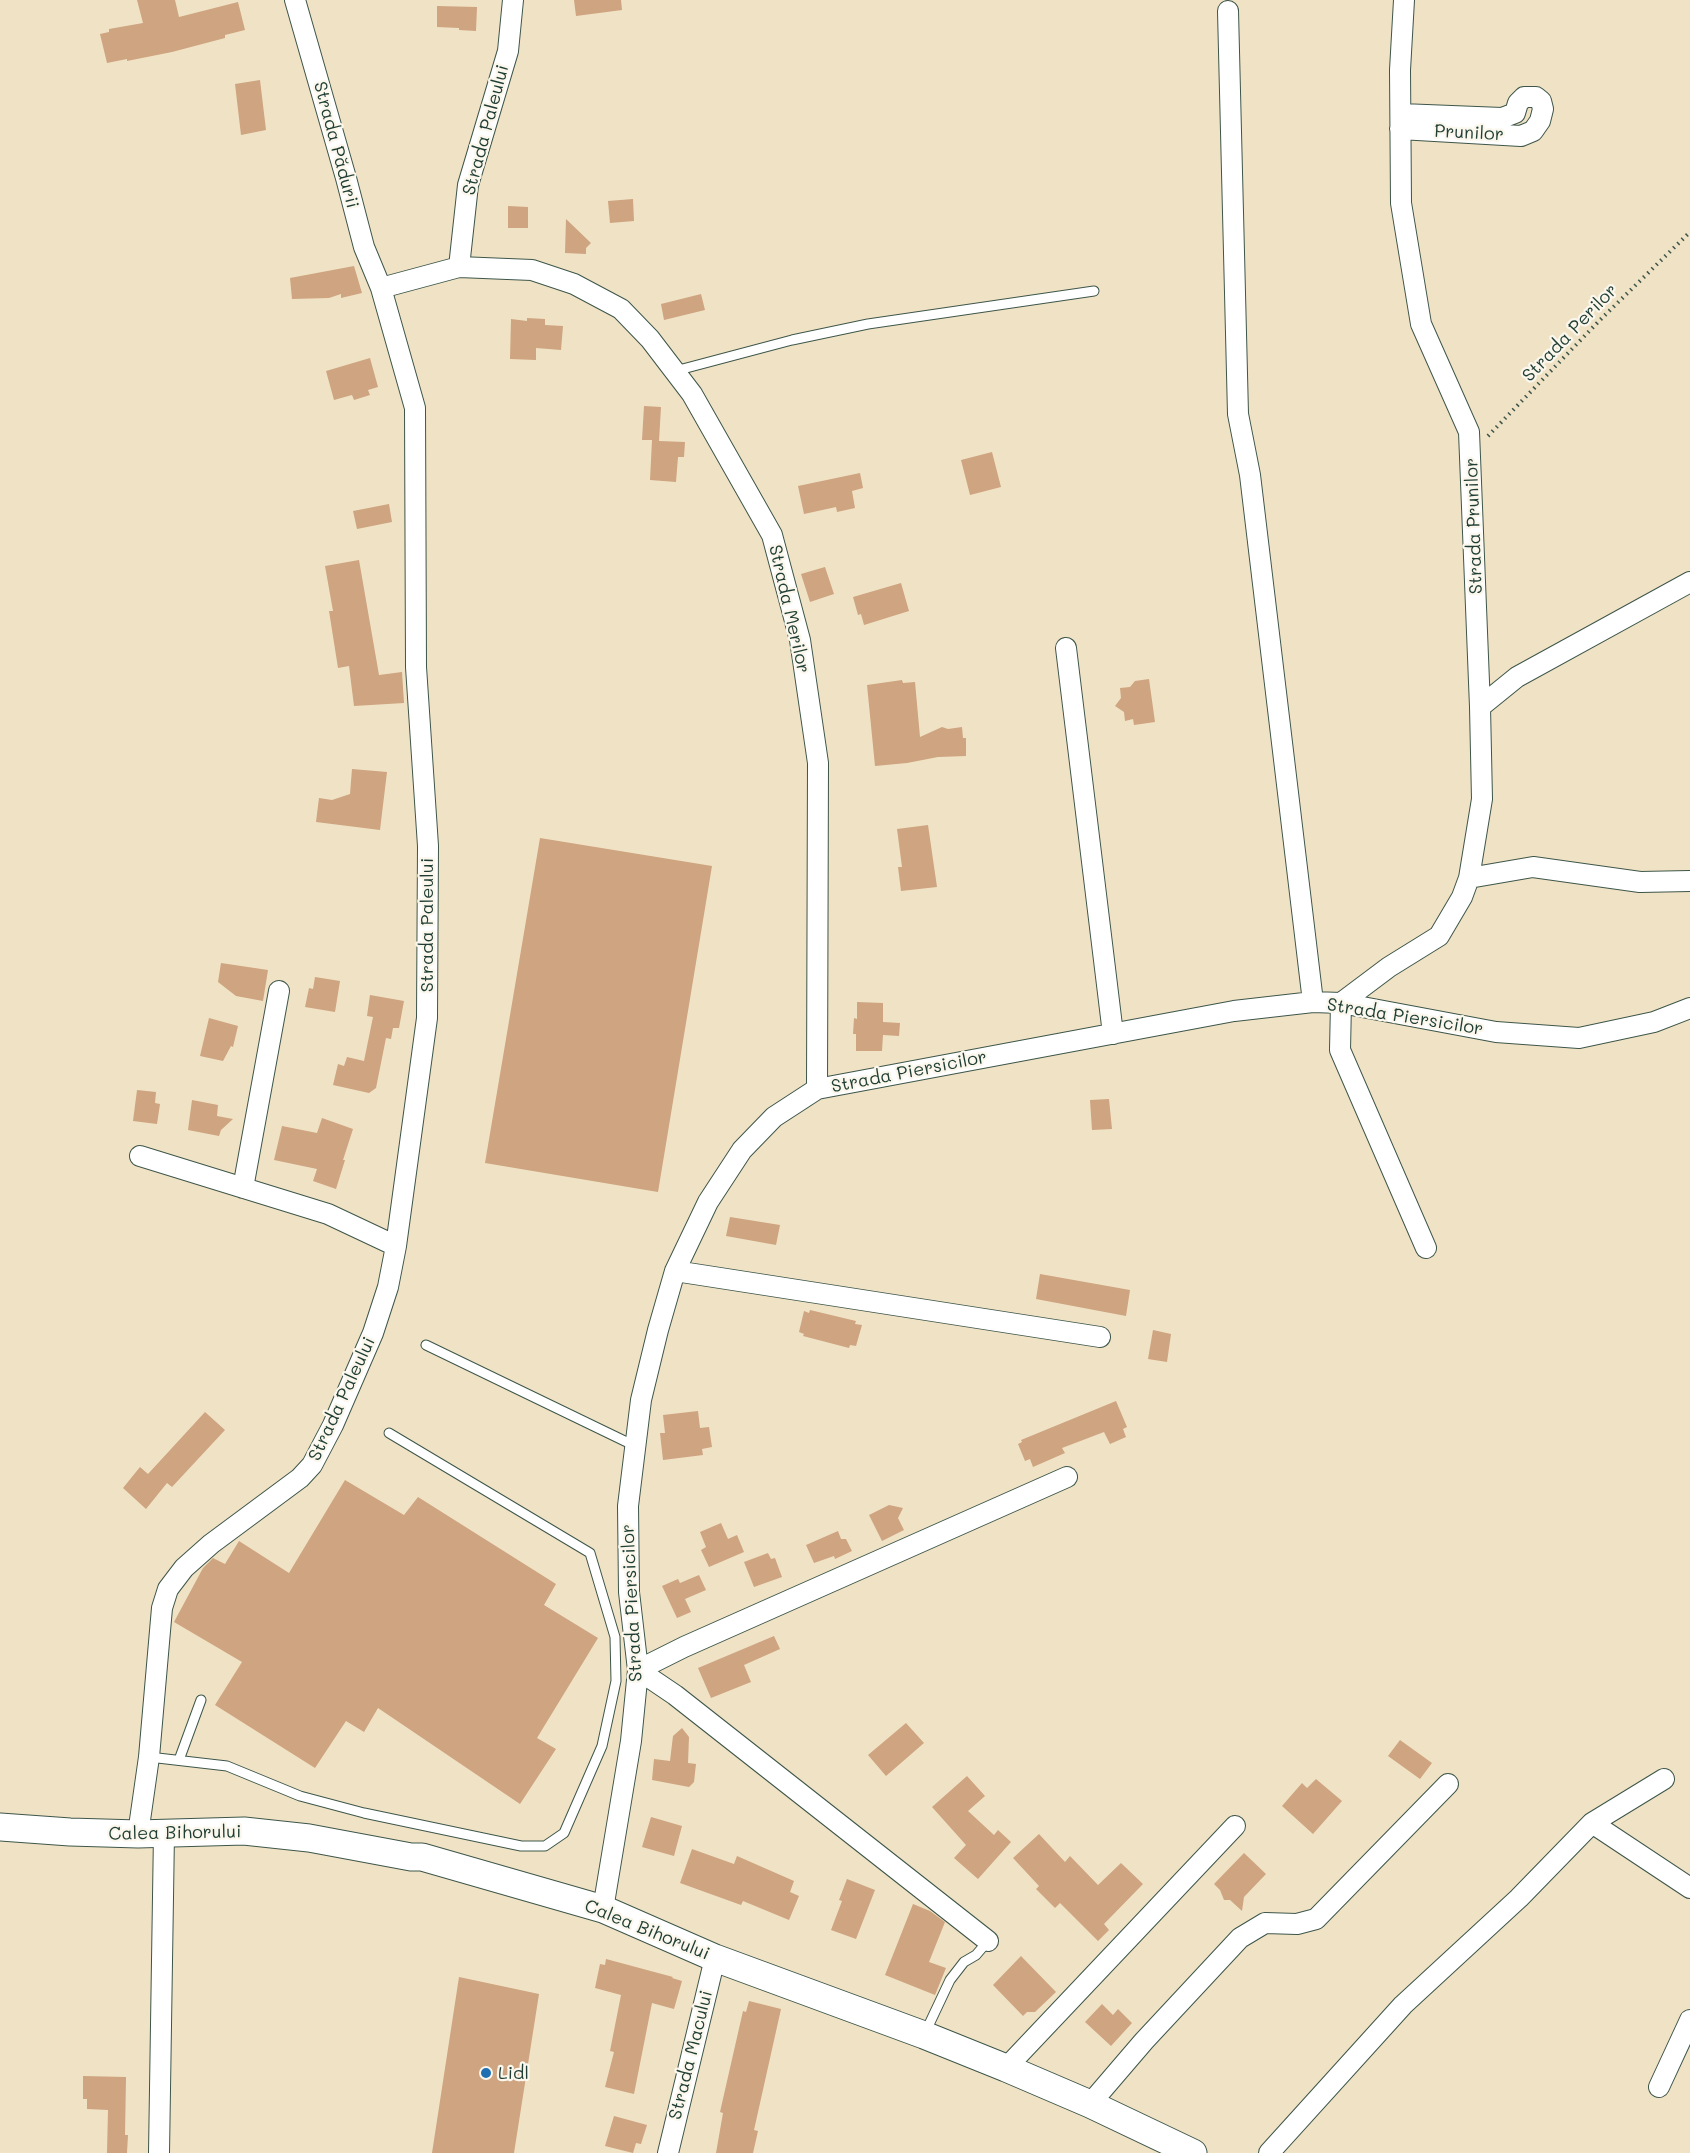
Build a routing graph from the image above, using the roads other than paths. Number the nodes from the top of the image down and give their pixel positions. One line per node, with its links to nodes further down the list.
1 (295, 0): 7 (street, Strada Pădurii)
2 (513, 0): 6 (street, Strada Paleului)
3 (1404, 0): 5 (street, Strada Prunilor)
4 (1228, 11): 16 (street)
5 (1400, 122): 5 (street, Prunilor); 12 (street, Strada Prunilor)
6 (459, 267): 7 (street); 9 (street, Strada Merilor)
7 (381, 288): 23 (street, Strada Paleului)
8 (1094, 291): 9 (lane)
9 (675, 371): 20 (street, Strada Merilor)
10 (1690, 582): 12 (street)
11 (1066, 648): 19 (street)
12 (1480, 707): 13 (street, Strada Prunilor)
13 (1469, 878): 14 (street); 17 (street, Strada Prunilor)
14 (1690, 881)
15 (279, 991): 22 (street)
16 (1312, 1002): 17 (street, Strada Piersicilor); 19 (street, Strada Piersicilor)
17 (1341, 1003): 18 (street, Strada Piersicilor); 24 (street)
18 (1690, 1008)
19 (1113, 1034): 20 (street, Strada Piersicilor)
20 (817, 1089): 25 (street, Strada Piersicilor)
21 (140, 1156): 22 (street)
22 (243, 1188): 23 (street)
23 (396, 1246): 33 (street, Strada Paleului)
24 (1426, 1248)
25 (675, 1271): 26 (street); 29 (street, Strada Piersicilor)
26 (1100, 1337)
27 (426, 1345): 29 (lane)
28 (389, 1433): 34 (lane)
29 (635, 1446): 31 (street, Strada Piersicilor)
30 (1067, 1477): 31 (street)
31 (638, 1670): 42 (street, Strada Piersicilor); 43 (street)
32 (201, 1700): 34 (lane)
33 (149, 1757): 34 (lane); 40 (street, Strada Paleului)
34 (179, 1760)
35 (1664, 1779): 37 (street)
36 (1449, 1784): 49 (street)
37 (1592, 1823): 41 (street); 54 (street)
38 (1235, 1826): 47 (street)
39 (0, 1827): 40 (main road, Calea Bihorului)
40 (151, 1834): 42 (main road, Calea Bihorului); 51 (street, Strada Paleului)
41 (1690, 1888)
42 (603, 1909): 44 (main road, Calea Bihorului)
43 (988, 1941): 46 (lane)
44 (715, 1958): 46 (main road, Calea Bihorului); 52 (street, Strada Macului)
45 (1690, 2020): 48 (street)
46 (924, 2035): 47 (main road, Calea Bihorului)
47 (1006, 2068): 49 (main road, Calea Bihorului)
48 (1659, 2087)
49 (1090, 2104): 50 (main road, Calea Bihorului)
50 (1166, 2147): 53 (main road, Calea Bihorului)
51 (159, 2153)
52 (668, 2153)
53 (1192, 2153)
54 (1269, 2153)

